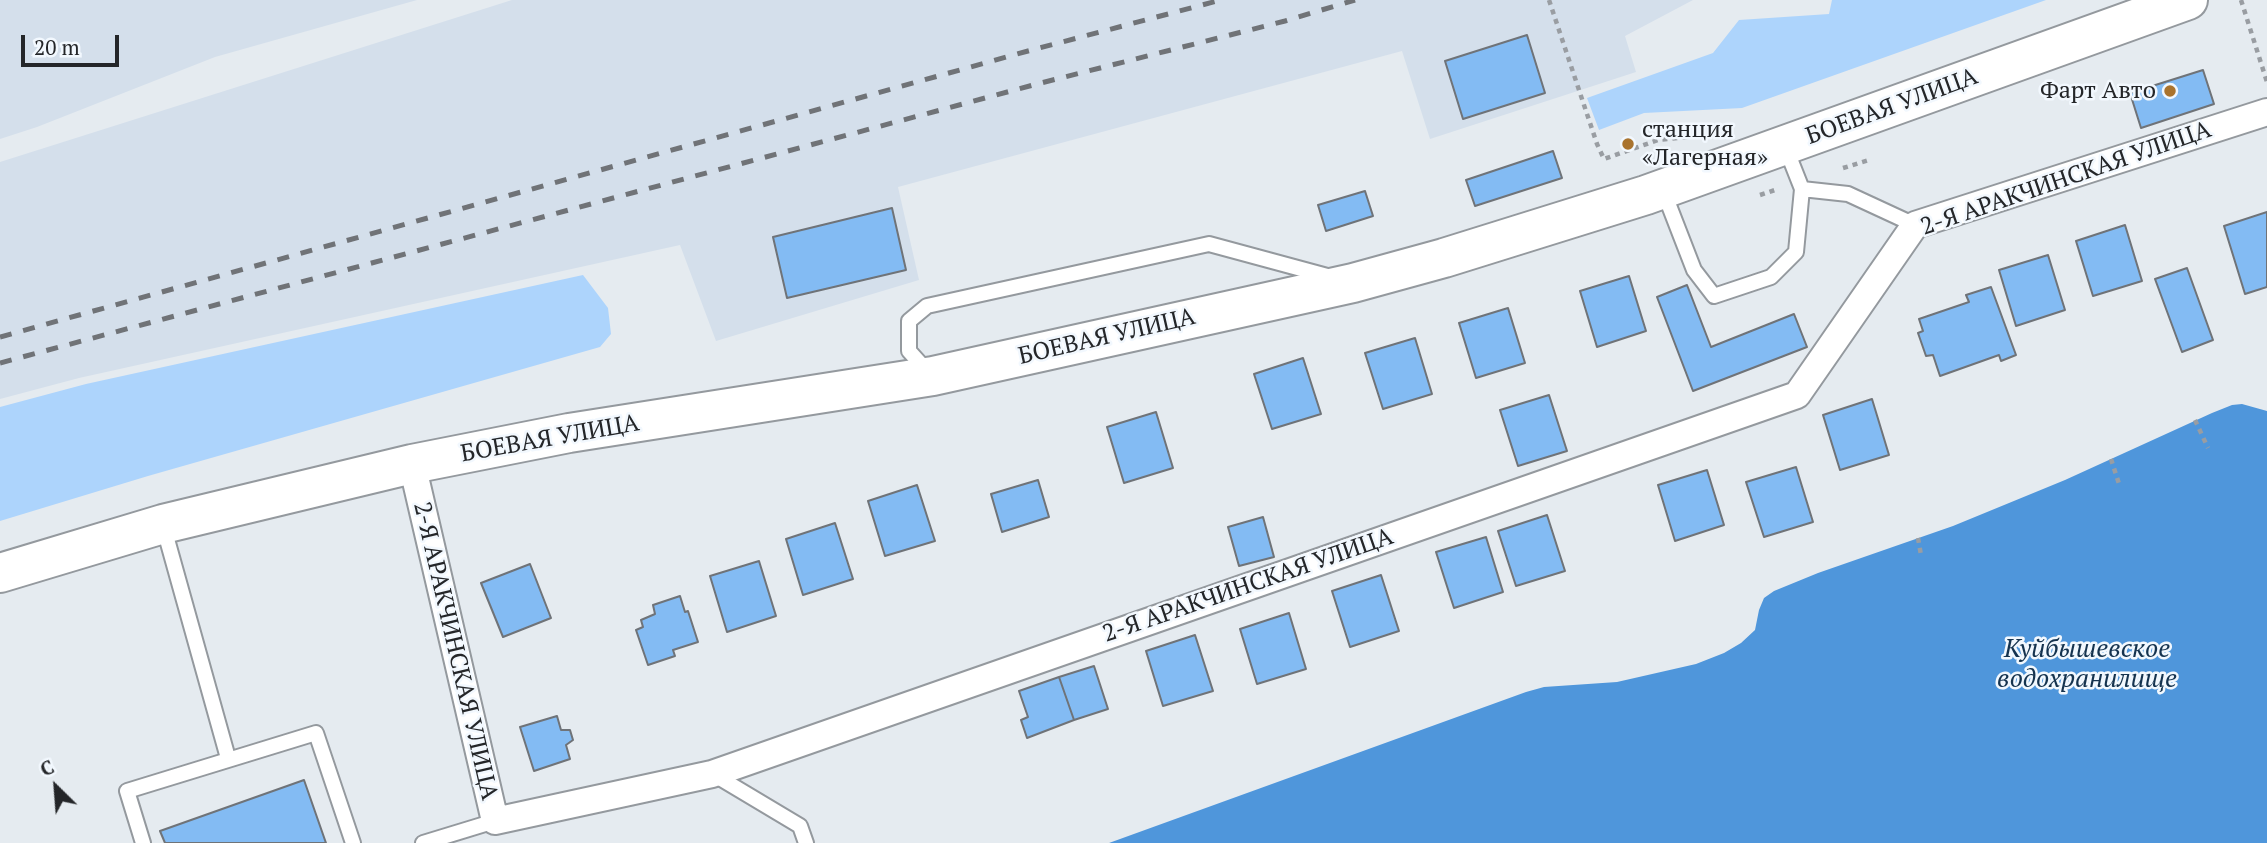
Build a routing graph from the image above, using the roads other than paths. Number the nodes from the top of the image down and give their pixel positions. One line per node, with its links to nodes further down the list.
1 (2188, 0): 3 (main road, БОЕВАЯ УЛИЦА)
2 (2267, 111): 6 (street, 2-Я АРАКЧИНСКАЯ УЛИЦА)
3 (1785, 145): 4 (main road, БОЕВАЯ УЛИЦА); 5 (lane)
4 (1662, 189): 5 (lane); 7 (main road, БОЕВАЯ УЛИЦА)
5 (1802, 189): 6 (lane)
6 (1915, 225): 13 (street, 2-Я АРАКЧИНСКАЯ УЛИЦА)
7 (1353, 282): 8 (main road, БОЕВАЯ УЛИЦА); 8 (lane)
8 (933, 376): 9 (main road, БОЕВАЯ УЛИЦА)
9 (412, 464): 10 (main road, БОЕВАЯ УЛИЦА); 14 (street, 2-Я АРАКЧИНСКАЯ УЛИЦА)
10 (163, 524): 11 (main road, БОЕВАЯ УЛИЦА); 12 (lane)
11 (0, 573)
12 (228, 758): 15 (lane); 16 (lane)
13 (712, 774): 14 (street, 2-Я АРАКЧИНСКАЯ УЛИЦА); 18 (lane)
14 (495, 821): 17 (lane)
15 (143, 843)
16 (353, 843)
17 (423, 843)
18 (806, 843)

